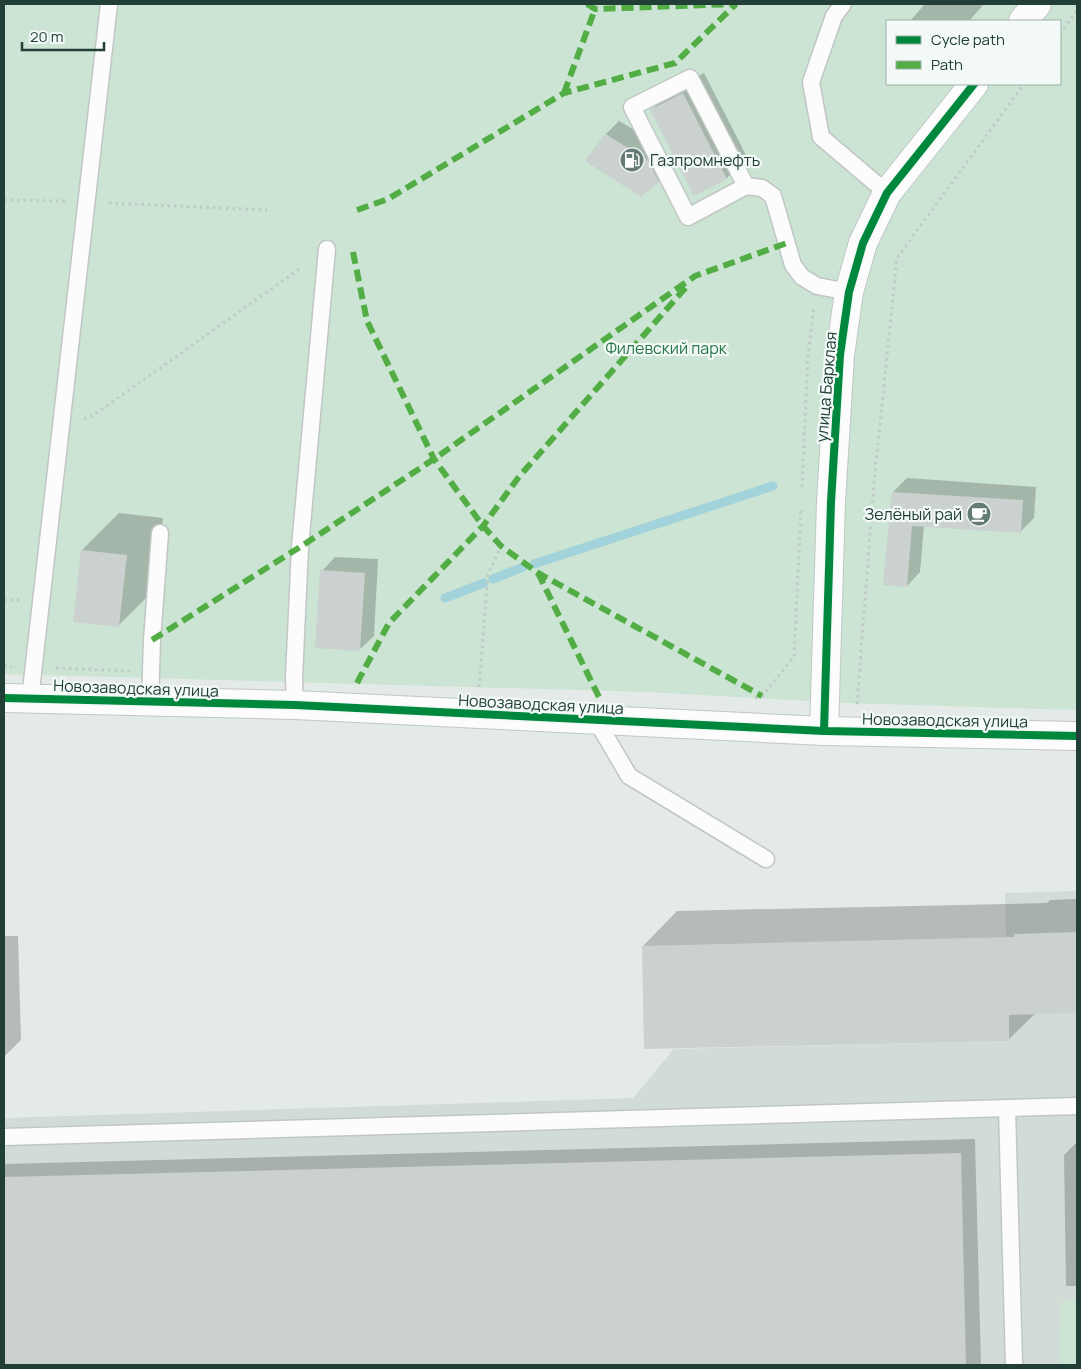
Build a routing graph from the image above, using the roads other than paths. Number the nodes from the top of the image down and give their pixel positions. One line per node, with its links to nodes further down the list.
1 (109, 4): 11 (lane)
2 (844, 4): 7 (lane)
3 (1037, 4): 4 (street)
4 (1024, 20)
5 (973, 85): 7 (street, улица Барклая)
6 (746, 186): 6 (lane); 9 (lane)
7 (887, 194): 9 (street, улица Барклая)
8 (327, 249): 13 (lane)
9 (849, 292): 15 (street, улица Барклая)
10 (160, 533): 12 (lane)
11 (17, 698): 12 (street, Новозаводская улица)
12 (150, 703): 13 (street, Новозаводская улица)
13 (295, 705): 14 (street, Новозаводская улица)
14 (596, 720): 15 (street, Новозаводская улица); 17 (lane)
15 (824, 731): 16 (street, Новозаводская улица)
16 (1077, 736)
17 (766, 859)
18 (1077, 1106): 19 (lane)
19 (1007, 1108): 20 (lane); 21 (lane)
20 (4, 1137)
21 (1014, 1365)

